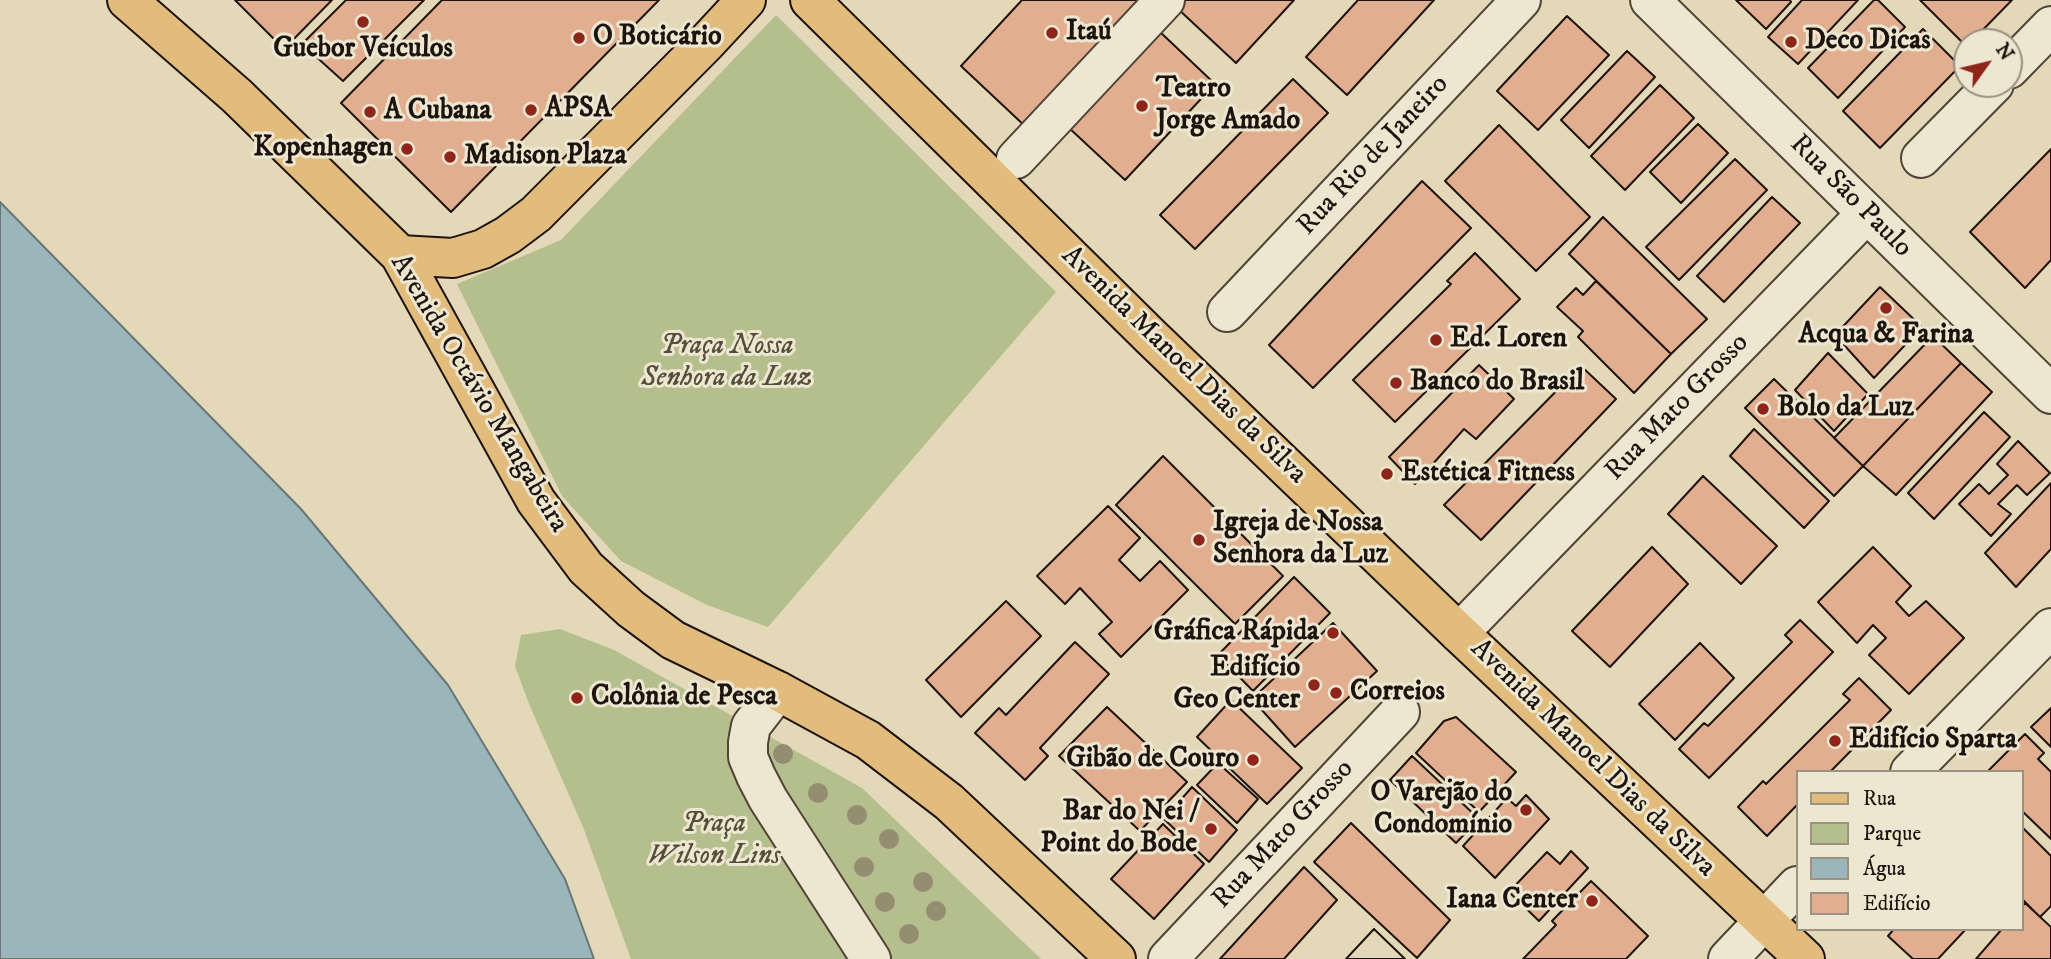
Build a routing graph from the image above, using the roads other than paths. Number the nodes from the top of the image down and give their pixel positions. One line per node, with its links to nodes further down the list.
1 (127, 0): 13 (main road, Avenida Octávio Mangabeira)
2 (746, 0): 13 (main road)
3 (810, 0): 17 (main road, Avenida Manoel Dias da Silva)
4 (1165, 0): 11 (street)
5 (1521, 0): 14 (street, Rua Rio de Janeiro)
6 (1650, 0): 12 (street, Rua São Paulo)
7 (2051, 26): 8 (street)
8 (2023, 55)
9 (1980, 98): 10 (street)
10 (1921, 158)
11 (1016, 159)
12 (1867, 214): 15 (street, Rua São Paulo); 17 (street, Rua Mato Grosso)
13 (400, 255): 18 (main road, Avenida Octávio Mangabeira)
14 (1227, 312)
15 (2051, 394)
16 (2051, 628): 20 (street)
17 (1460, 633): 22 (main road, Avenida Manoel Dias da Silva)
18 (778, 691): 23 (street); 24 (main road, Avenida Octávio Mangabeira)
19 (1400, 712): 25 (street, Rua Mato Grosso)
20 (1912, 770)
21 (1796, 888): 22 (street)
22 (1763, 922): 26 (street); 27 (main road, Avenida Manoel Dias da Silva)
23 (871, 959)
24 (1116, 959)
25 (1168, 959)
26 (1728, 959)
27 (1805, 959)

